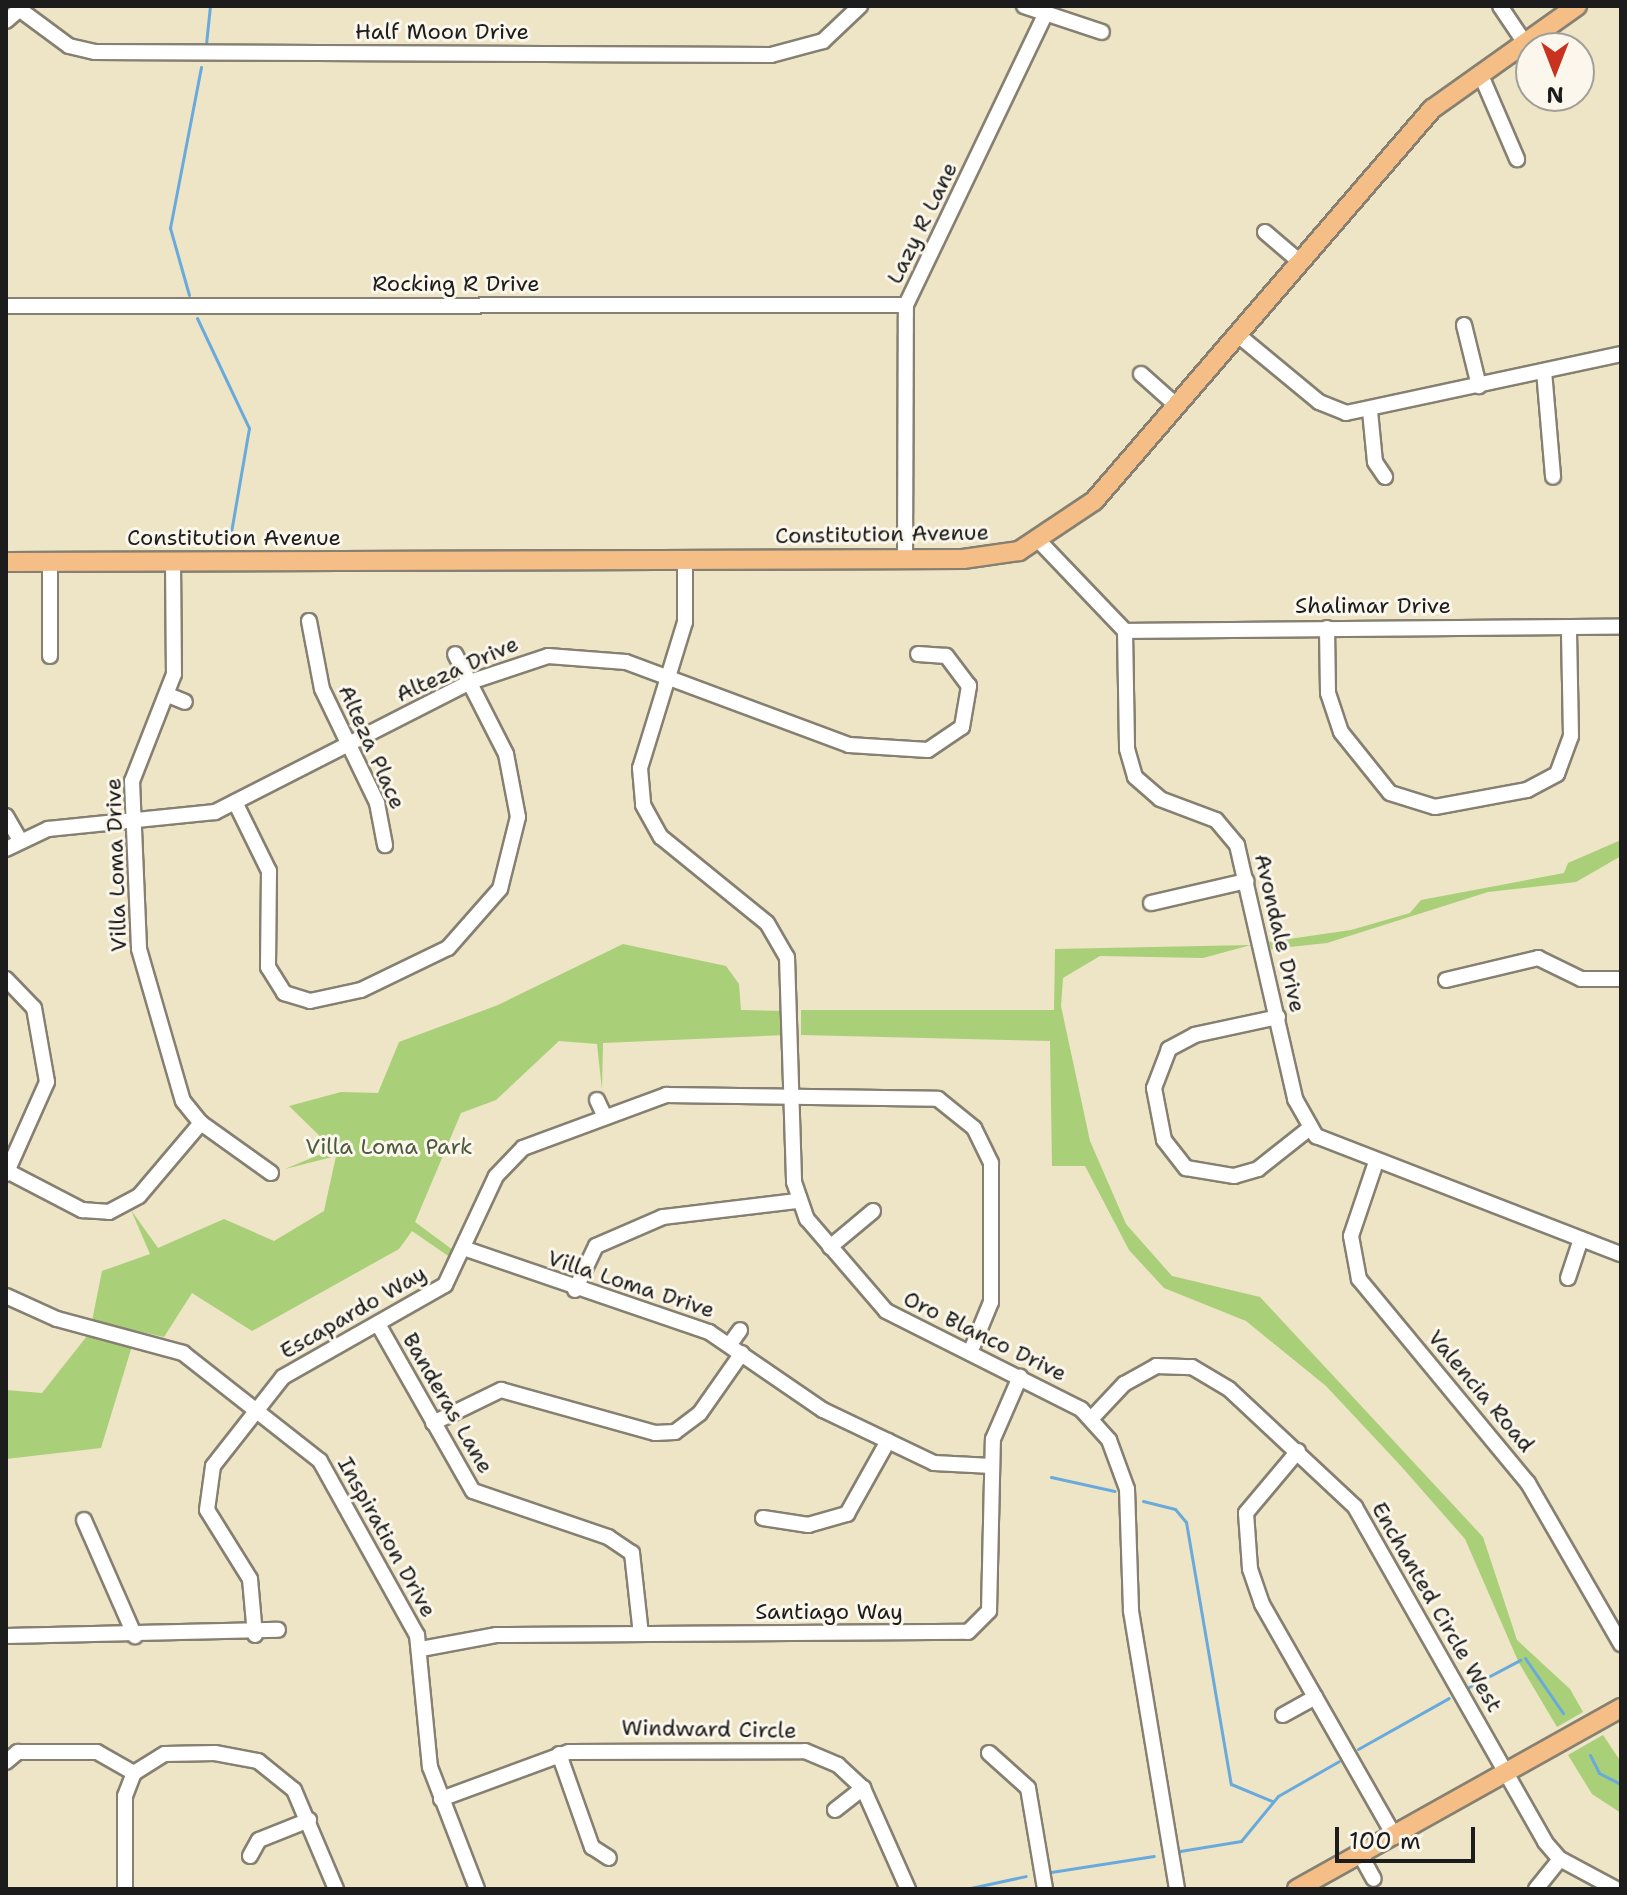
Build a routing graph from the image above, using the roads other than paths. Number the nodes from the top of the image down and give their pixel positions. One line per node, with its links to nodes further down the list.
1 (860, 6): 5 (street, Half Moon Drive)
2 (1024, 6): 6 (street)
3 (1500, 6): 9 (street)
4 (1577, 6): 10 (main road, Constitution Avenue)
5 (21, 8): 7 (street)
6 (1044, 17): 8 (street); 16 (street, Lazy R Lane)
7 (6, 21)
8 (1102, 32)
9 (1518, 32)
10 (1540, 32)
11 (1515, 50): 12 (main road, Constitution Avenue)
12 (1480, 73): 13 (street); 15 (main road, Constitution Avenue)
13 (1517, 159)
14 (1265, 232): 15 (street)
15 (1300, 262): 19 (main road, Constitution Avenue)
16 (906, 305): 17 (street, Rocking R Drive); 29 (street, Lazy R Lane)
17 (6, 306)
18 (1464, 325): 23 (street)
19 (1238, 335): 24 (main road, Constitution Avenue); 25 (street)
20 (1621, 354): 21 (street)
21 (1544, 371): 23 (street); 27 (street)
22 (1141, 374): 24 (street)
23 (1479, 386): 25 (street)
24 (1177, 406): 28 (main road, Constitution Avenue)
25 (1370, 411): 26 (street)
26 (1385, 477)
27 (1553, 477)
28 (1040, 542): 29 (main road, Constitution Avenue); 38 (street)
29 (905, 559): 30 (main road, Constitution Avenue)
30 (685, 560): 33 (main road, Constitution Avenue); 42 (street)
31 (6, 562): 32 (main road, Constitution Avenue)
32 (50, 562): 33 (main road, Constitution Avenue); 41 (street)
33 (173, 562): 44 (street, Villa Loma Drive)
34 (309, 621): 46 (street, Alteza Place)
35 (1569, 627): 36 (street, Shalimar Drive); 37 (street, Shalimar Drive); 37 (street)
36 (1621, 627)
37 (1327, 628): 38 (street, Shalimar Drive)
38 (1125, 631): 52 (street, Avondale Drive)
39 (455, 654): 43 (street)
40 (918, 654): 42 (street, Alteza Drive)
41 (50, 656)
42 (671, 677): 43 (street, Alteza Drive); 58 (street)
43 (470, 682): 46 (street, Alteza Drive); 47 (street)
44 (168, 695): 45 (street); 49 (street, Villa Loma Drive)
45 (185, 702)
46 (349, 745): 47 (street, Alteza Drive); 50 (street, Alteza Place)
47 (235, 802): 49 (street, Alteza Drive)
48 (6, 816): 51 (street)
49 (136, 822): 51 (street, Alteza Drive); 61 (street, Villa Loma Drive)
50 (385, 845)
51 (16, 847)
52 (1246, 881): 53 (street); 57 (street, Avondale Drive)
53 (1151, 903)
54 (6, 979): 64 (street)
55 (1621, 979): 56 (street)
56 (1446, 980)
57 (1278, 1017): 62 (street, Avondale Drive); 62 (street)
58 (794, 1094): 60 (street, Escapardo Way); 66 (street); 78 (street, Escapardo Way)
59 (597, 1100): 60 (street)
60 (605, 1117): 70 (street, Escapardo Way)
61 (201, 1123): 64 (street); 65 (street, Villa Loma Drive)
62 (1310, 1128): 63 (street)
63 (1376, 1162): 68 (street); 97 (street, Valencia Road)
64 (7, 1172)
65 (271, 1173)
66 (798, 1201): 69 (street, Oro Blanco Drive); 73 (street)
67 (873, 1211): 69 (street)
68 (1581, 1239): 71 (street); 72 (street)
69 (830, 1247): 78 (street, Oro Blanco Drive)
70 (466, 1249): 73 (street, Villa Loma Drive); 75 (street, Escapardo Way)
71 (1621, 1254)
72 (1568, 1278)
73 (575, 1290): 77 (street, Villa Loma Drive)
74 (6, 1296): 82 (street, Inspiration Drive)
75 (378, 1324): 82 (street, Escapardo Way); 84 (street, Banderas Lane)
76 (740, 1330): 77 (street)
77 (736, 1348): 84 (street); 85 (street, Villa Loma Drive)
78 (970, 1353): 81 (street, Oro Blanco Drive)
79 (1139, 1355): 80 (street)
80 (1145, 1370): 83 (street); 86 (street, Enchanted Circle West)
81 (1020, 1377): 83 (street, Oro Blanco Drive); 87 (street, Santiago Way)
82 (256, 1408): 94 (street, Escapardo Way); 98 (street, Inspiration Drive)
83 (1092, 1418): 122 (street)
84 (433, 1423): 88 (street, Banderas Lane)
85 (888, 1441): 87 (street, Villa Loma Drive); 90 (street)
86 (1298, 1451): 99 (street); 106 (street, Enchanted Circle West)
87 (992, 1466): 93 (street, Santiago Way)
88 (492, 1501): 89 (street); 93 (street, Banderas Lane)
89 (487, 1517)
90 (763, 1518)
91 (84, 1520): 96 (street)
92 (278, 1630): 94 (street)
93 (641, 1634): 98 (street, Santiago Way)
94 (255, 1635): 96 (street)
95 (6, 1636): 96 (street)
96 (135, 1636)
97 (1621, 1644)
98 (421, 1649): 108 (street, Inspiration Drive)
99 (1315, 1697): 101 (street); 111 (street)
100 (1621, 1708): 106 (main road)
101 (1283, 1715)
102 (989, 1753): 121 (street)
103 (559, 1754): 107 (street, Windward Circle); 108 (street, Windward Circle); 114 (street)
104 (6, 1762): 105 (street)
105 (134, 1773): 110 (street); 117 (street)
106 (1506, 1773): 111 (main road); 115 (street, Enchanted Circle West)
107 (863, 1788): 109 (street); 120 (street, Windward Circle)
108 (441, 1799): 119 (street, Inspiration Drive)
109 (835, 1810)
110 (309, 1820): 112 (street); 118 (street)
111 (1395, 1837): 113 (main road)
112 (250, 1856)
113 (1361, 1856): 116 (street); 123 (main road)
114 (609, 1858)
115 (1560, 1859): 124 (street); 125 (street, Enchanted Circle West)
116 (1374, 1879)
117 (125, 1889)
118 (336, 1889)
119 (477, 1889)
120 (908, 1889)
121 (1045, 1889)
122 (1177, 1889)
123 (1297, 1889)
124 (1536, 1889)
125 (1616, 1889)

